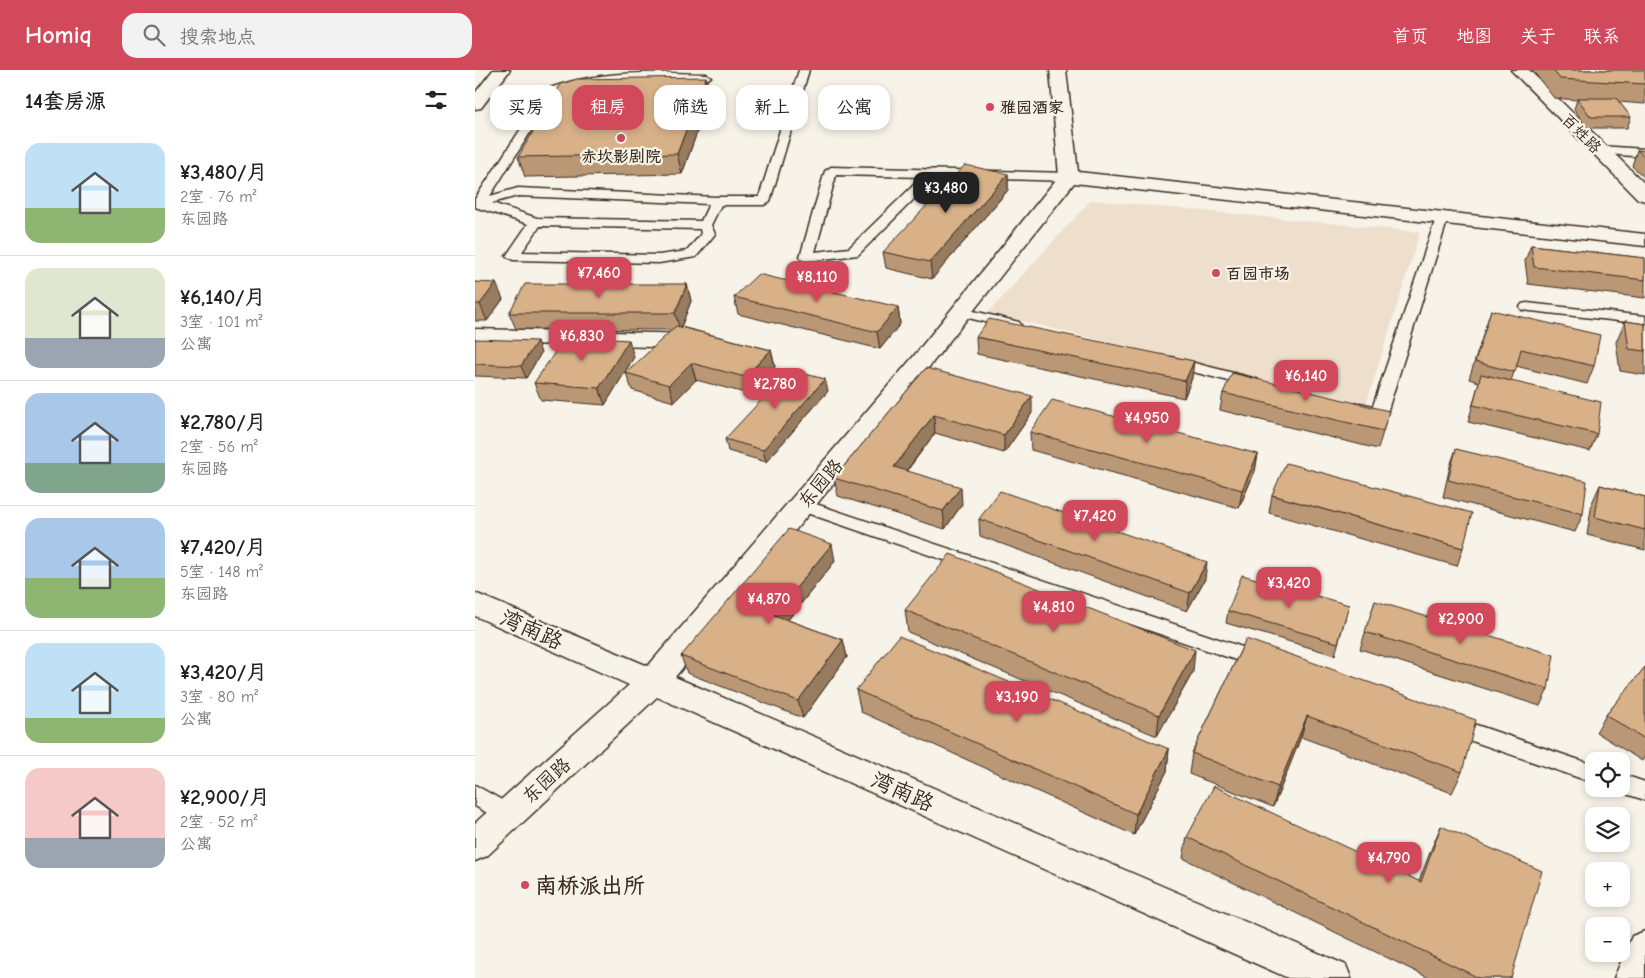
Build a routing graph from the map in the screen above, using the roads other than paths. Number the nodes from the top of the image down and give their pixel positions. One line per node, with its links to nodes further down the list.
1 (502, 70): 6 (street)
2 (804, 70): 12 (lane)
3 (1058, 70): 10 (street)
4 (1519, 70): 7 (street, 百姓路)
5 (706, 77): 13 (lane)
6 (475, 104)
7 (1599, 150): 8 (lane); 11 (street, 百姓路)
8 (1645, 152)
9 (932, 174): 9 (lane); 10 (lane)
10 (1069, 177): 14 (street); 19 (street, 东园路)
11 (1645, 195)
12 (717, 201): 13 (lane); 16 (lane)
13 (477, 203): 15 (lane)
14 (1442, 218): 17 (street); 26 (lane)
15 (536, 222): 16 (lane); 16 (lane)
16 (705, 225)
17 (1645, 240)
18 (1527, 307): 20 (lane)
19 (961, 312): 21 (lane); 27 (street, 东园路)
20 (1645, 320)
21 (1027, 328)
22 (475, 336): 23 (street)
23 (696, 341)
24 (1161, 360): 25 (lane)
25 (1265, 385)
26 (1341, 404)
27 (801, 505): 29 (lane); 30 (street, 东园路)
28 (475, 604): 30 (street, 湾南路)
29 (1282, 668)
30 (653, 682): 36 (street, 东园路); 39 (street, 湾南路)
31 (1433, 720): 32 (lane)
32 (1585, 771)
33 (1630, 786): 34 (lane)
34 (1645, 791)
35 (475, 794): 36 (lane)
36 (508, 815): 37 (street, 东园路)
37 (475, 845)
38 (1645, 949): 40 (street)
39 (1332, 978)
40 (1633, 978)

